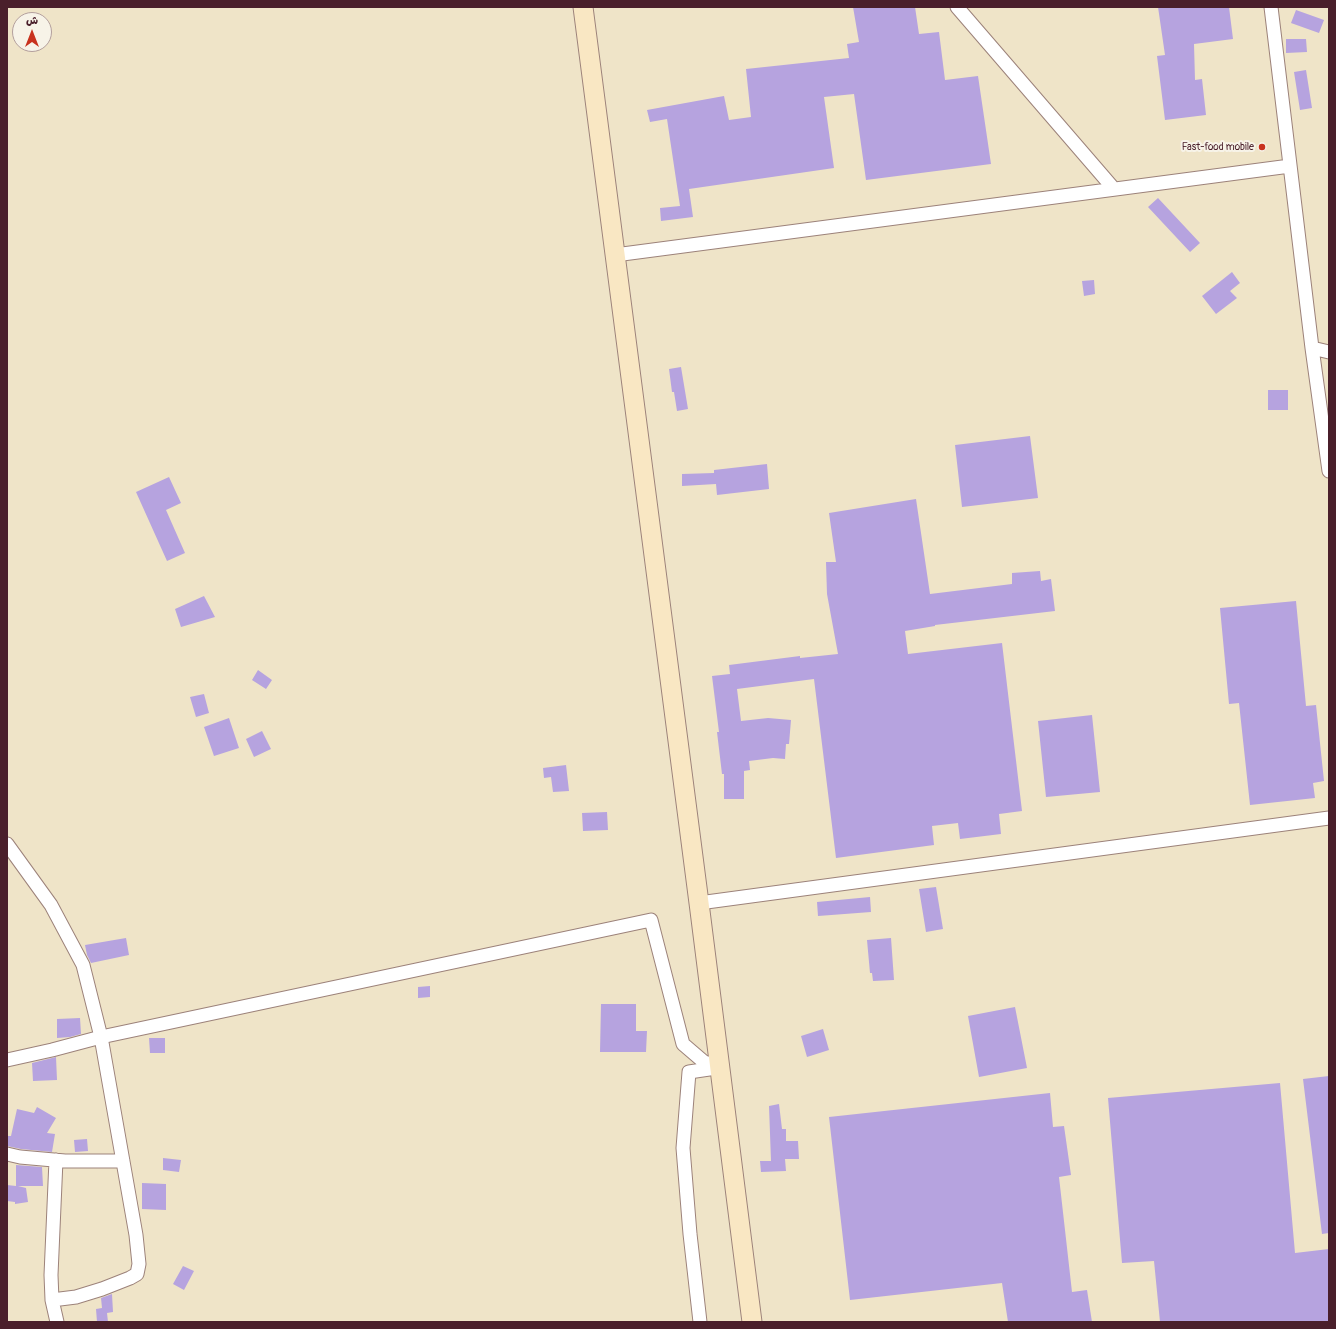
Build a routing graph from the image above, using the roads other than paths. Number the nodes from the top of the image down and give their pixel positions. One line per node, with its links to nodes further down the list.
1 (583, 7): 6 (street)
2 (957, 7): 5 (street)
3 (1271, 7): 4 (street)
4 (1290, 166): 5 (street); 7 (street)
5 (1114, 189): 6 (street)
6 (614, 255): 12 (street)
7 (1312, 348): 8 (street); 9 (street)
8 (1329, 352)
9 (1329, 471)
10 (1329, 818): 12 (street)
11 (7, 844): 13 (street)
12 (700, 903): 15 (street)
13 (101, 1037): 14 (street); 15 (street); 18 (street)
14 (7, 1060)
15 (720, 1067): 21 (street); 22 (street)
16 (7, 1154): 17 (street)
17 (56, 1160): 18 (street); 19 (street)
18 (123, 1161): 19 (street)
19 (52, 1300): 20 (street)
20 (57, 1322)
21 (700, 1322)
22 (752, 1322)

